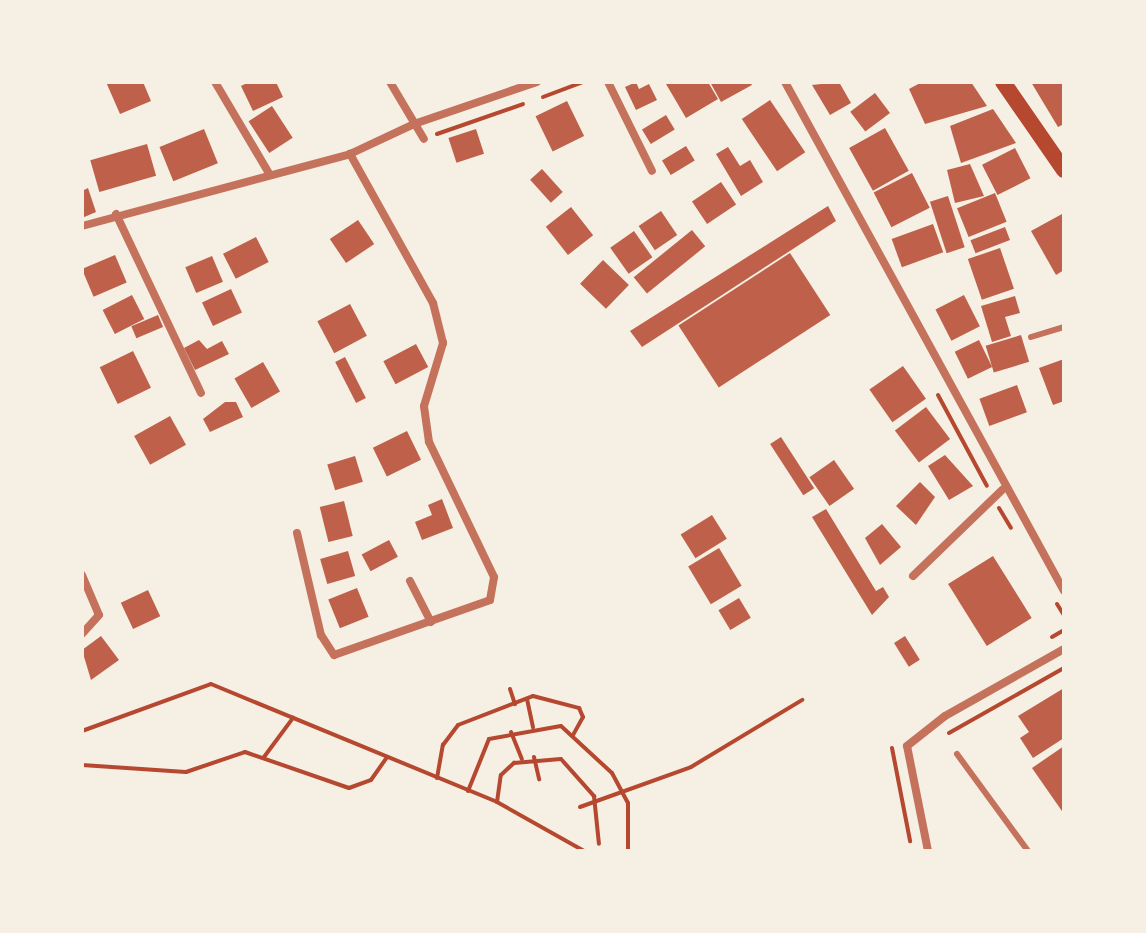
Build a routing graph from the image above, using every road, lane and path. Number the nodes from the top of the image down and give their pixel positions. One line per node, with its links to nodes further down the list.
1 (215, 82): 13 (street)
2 (390, 82): 8 (street)
3 (537, 82): 8 (street)
4 (583, 82): 9 (path)
5 (608, 82): 12 (street)
6 (785, 82): 19 (street)
7 (1003, 82): 11 (main road)
8 (414, 124): 9 (street); 10 (street)
9 (424, 139)
10 (350, 154): 13 (street); 25 (street)
11 (1064, 170)
12 (652, 171)
13 (270, 175): 14 (street)
14 (116, 214): 15 (street); 18 (street)
15 (82, 226)
16 (1064, 327): 17 (lane)
17 (1031, 337)
18 (201, 393)
19 (1002, 490): 22 (street); 24 (street)
20 (297, 533): 25 (street)
21 (82, 575): 26 (street)
22 (913, 576)
23 (410, 581): 25 (street)
24 (1064, 591)
25 (431, 622)
26 (82, 634)
27 (1064, 649): 53 (street)
28 (510, 689): 31 (path)
29 (528, 698): 31 (path); 33 (path); 36 (path)
30 (802, 700): 46 (path)
31 (514, 705): 43 (path)
32 (293, 718): 34 (path); 38 (path); 39 (path)
33 (533, 727): 35 (path); 36 (path)
34 (82, 731)
35 (511, 732): 41 (path); 45 (path)
36 (573, 735): 46 (path)
37 (957, 754): 54 (lane)
38 (264, 757): 39 (path); 42 (path)
39 (387, 757): 43 (path)
40 (534, 757): 41 (path); 44 (path); 48 (path)
41 (523, 760): 47 (path)
42 (82, 765)
43 (437, 778): 45 (path)
44 (539, 779)
45 (468, 791): 47 (path)
46 (623, 793): 48 (path); 51 (path)
47 (497, 802): 52 (path)
48 (597, 802): 49 (path); 50 (path)
49 (580, 807)
50 (599, 844)
51 (628, 850)
52 (584, 851)
53 (928, 851)
54 (1028, 851)

